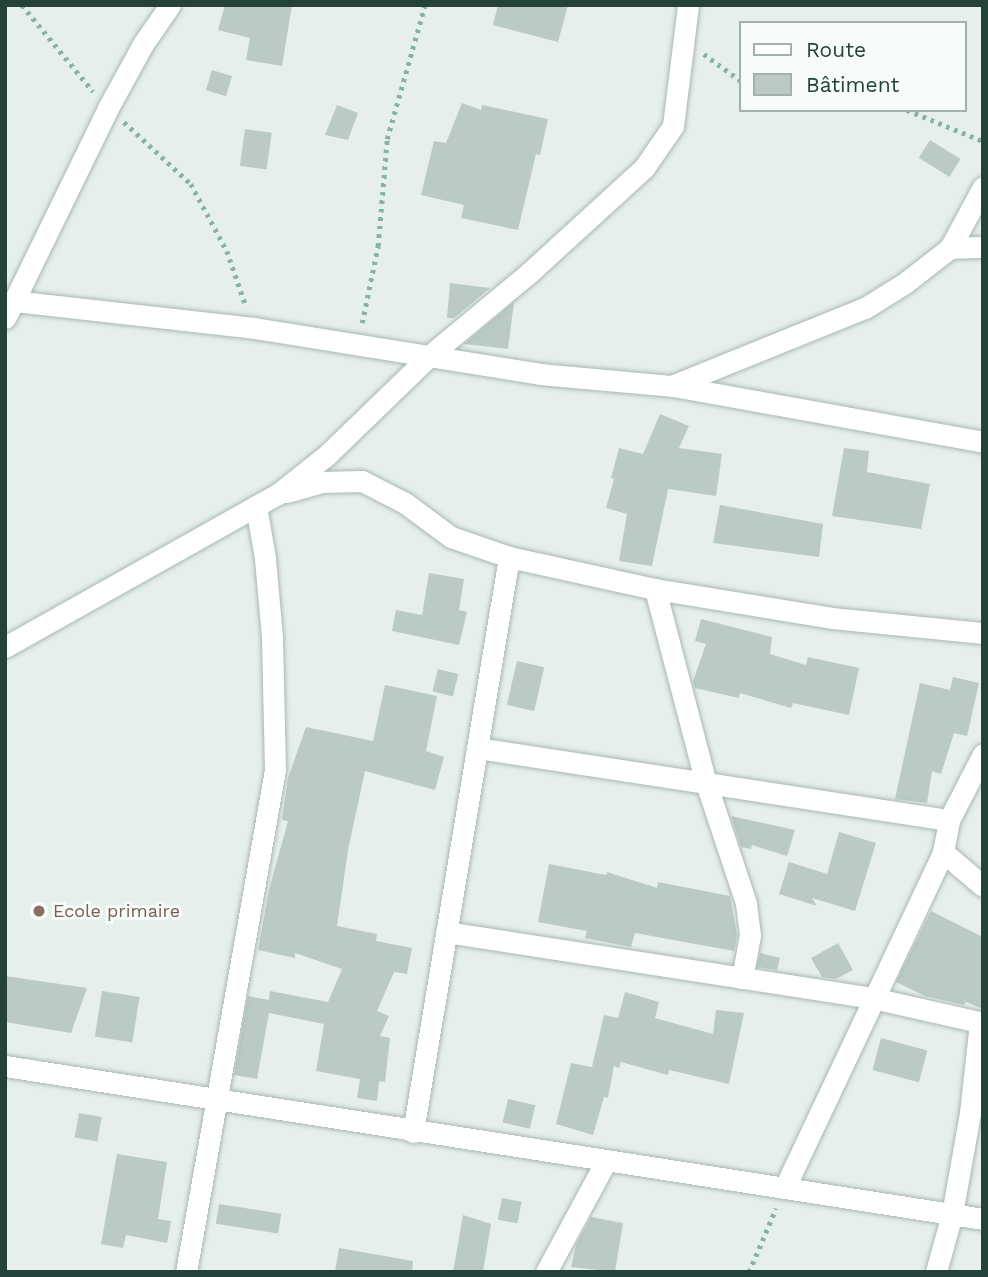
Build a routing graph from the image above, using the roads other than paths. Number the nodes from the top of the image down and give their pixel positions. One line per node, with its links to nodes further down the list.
1 (170, 5): 6 (street)
2 (688, 5): 7 (street)
3 (983, 187): 5 (street)
4 (983, 247): 5 (street)
5 (950, 248): 8 (street)
6 (10, 309): 7 (street)
7 (429, 356): 8 (street); 10 (street)
8 (673, 386): 9 (street)
9 (983, 442)
10 (278, 494): 11 (street); 12 (street)
11 (256, 506): 15 (street); 27 (street)
12 (509, 557): 13 (street); 16 (street)
13 (655, 589): 14 (street); 18 (street)
14 (983, 633)
15 (5, 647)
16 (477, 747): 18 (street); 22 (street)
17 (983, 754): 19 (street)
18 (706, 783): 19 (street); 23 (street)
19 (948, 820): 20 (street)
20 (943, 852): 21 (street); 24 (street)
21 (983, 886)
22 (446, 932): 23 (street); 28 (street)
23 (742, 978): 24 (street)
24 (873, 998): 25 (street); 30 (street)
25 (981, 1023): 31 (street)
26 (5, 1066): 27 (street)
27 (216, 1100): 28 (street); 33 (street)
28 (413, 1132): 29 (street)
29 (606, 1161): 30 (street); 34 (street)
30 (785, 1187): 31 (street)
31 (952, 1214): 32 (street); 35 (street)
32 (983, 1219)
33 (186, 1272)
34 (546, 1272)
35 (936, 1272)

